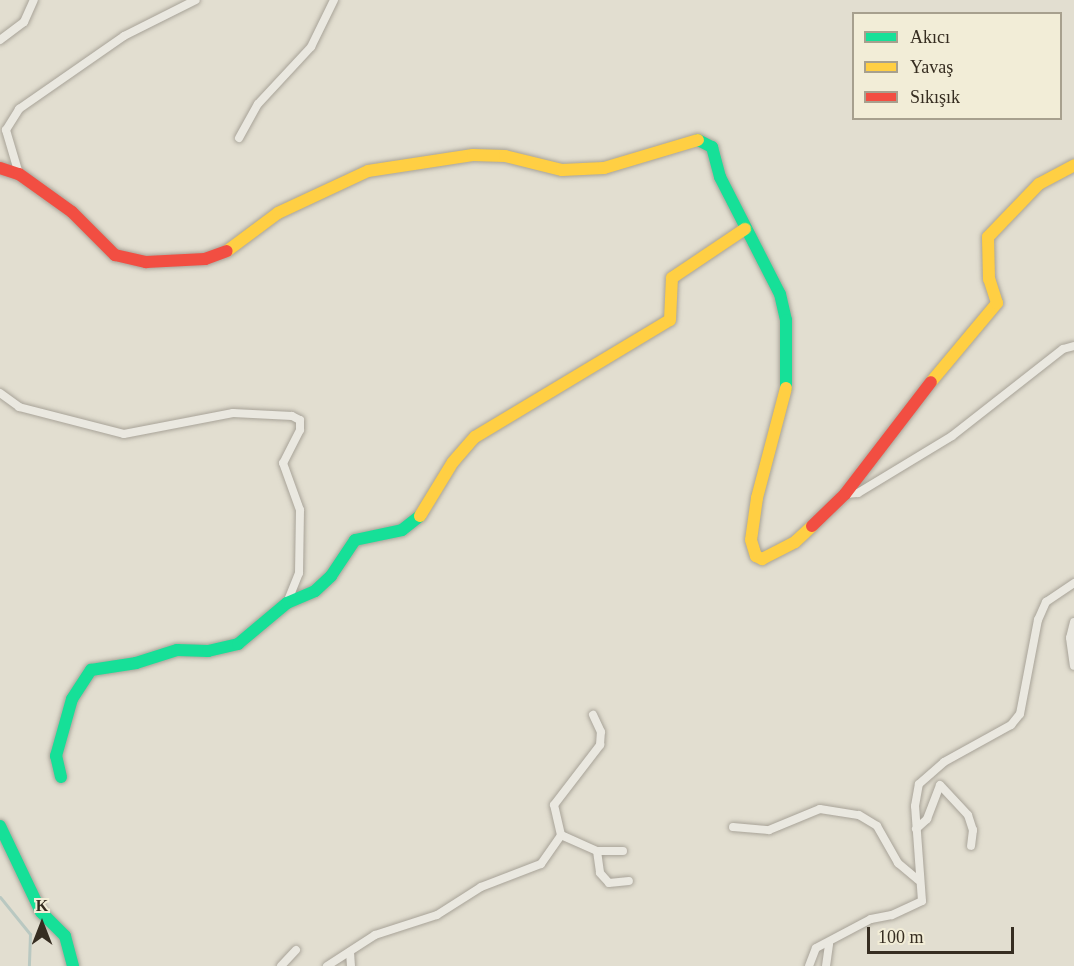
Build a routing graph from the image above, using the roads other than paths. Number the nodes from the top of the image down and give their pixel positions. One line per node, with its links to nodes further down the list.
1 (34, 0): 4 (street)
2 (196, 0): 8 (street)
3 (334, 0): 5 (street)
4 (0, 40)
5 (239, 138)
6 (1074, 165): 12 (street)
7 (0, 168): 8 (street)
8 (18, 174): 9 (street)
9 (745, 229): 12 (street); 14 (street)
10 (1074, 346): 12 (street)
11 (0, 393): 14 (street)
12 (845, 494)
13 (1074, 583): 21 (street)
14 (287, 603): 18 (street)
15 (1074, 621): 16 (street)
16 (1074, 666)
17 (593, 715): 22 (street)
18 (61, 777)
19 (0, 826): 31 (street)
20 (733, 827): 26 (street)
21 (916, 829): 23 (street); 26 (street)
22 (561, 835): 24 (street); 30 (street)
23 (971, 846)
24 (597, 851): 25 (street); 27 (street)
25 (623, 851)
26 (918, 880): 28 (street)
27 (629, 881)
28 (829, 944): 35 (street); 36 (street)
29 (296, 950): 32 (street)
30 (350, 952): 33 (street); 34 (street)
31 (73, 966)
32 (281, 966)
33 (327, 966)
34 (351, 966)
35 (809, 966)
36 (826, 966)

